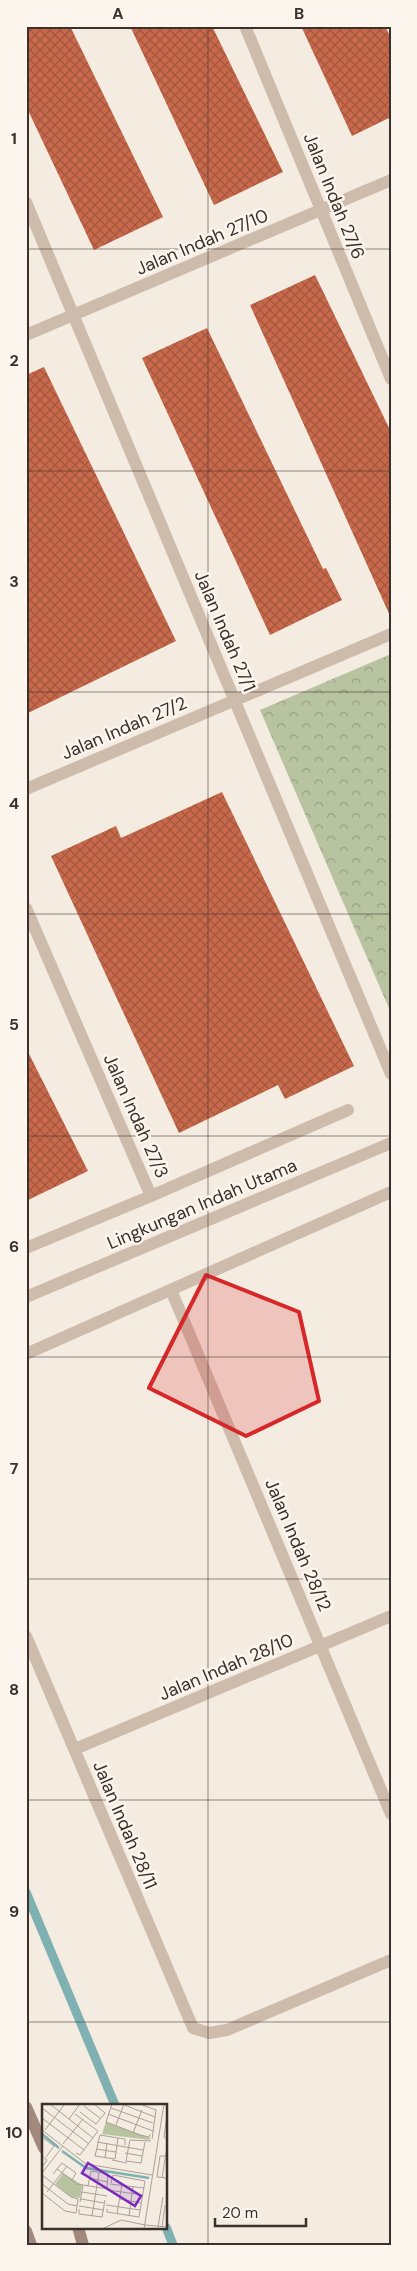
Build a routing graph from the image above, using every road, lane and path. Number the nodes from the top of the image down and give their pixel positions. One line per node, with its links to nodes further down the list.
1 (245, 26): 4 (street, Jalan Indah 27/6)
2 (391, 180): 4 (street, Jalan Indah 27/10)
3 (26, 202): 5 (street, Jalan Indah 27/1)
4 (321, 210): 5 (street, Jalan Indah 27/10); 7 (street, Jalan Indah 27/6)
5 (74, 315): 6 (street, Jalan Indah 27/10); 9 (street, Jalan Indah 27/1)
6 (26, 335)
7 (391, 379)
8 (391, 634): 9 (street, Jalan Indah 27/2)
9 (234, 700): 10 (street, Jalan Indah 27/2); 12 (street, Jalan Indah 27/1)
10 (26, 789)
11 (26, 908): 16 (street, Jalan Indah 27/3)
12 (391, 1074)
13 (348, 1110): 16 (street, Jalan Indah 27/3)
14 (391, 1142): 19 (street, Lingkungan Indah Utama)
15 (391, 1192): 18 (street)
16 (152, 1196): 17 (street)
17 (26, 1248)
18 (171, 1290): 20 (street); 23 (street, Jalan Indah 28/12)
19 (26, 1298)
20 (26, 1354)
21 (391, 1616): 23 (street, Jalan Indah 28/10)
22 (26, 1636): 24 (street, Jalan Indah 28/11)
23 (322, 1645): 24 (street, Jalan Indah 28/10); 25 (street, Jalan Indah 28/12)
24 (74, 1749): 26 (street, Jalan Indah 28/11)
25 (391, 1814)
26 (391, 1960)
27 (26, 2107): 28 (main road)
28 (42, 2143)
29 (78, 2228): 32 (main road)
30 (26, 2231): 31 (main road)
31 (31, 2245)
32 (83, 2245)

